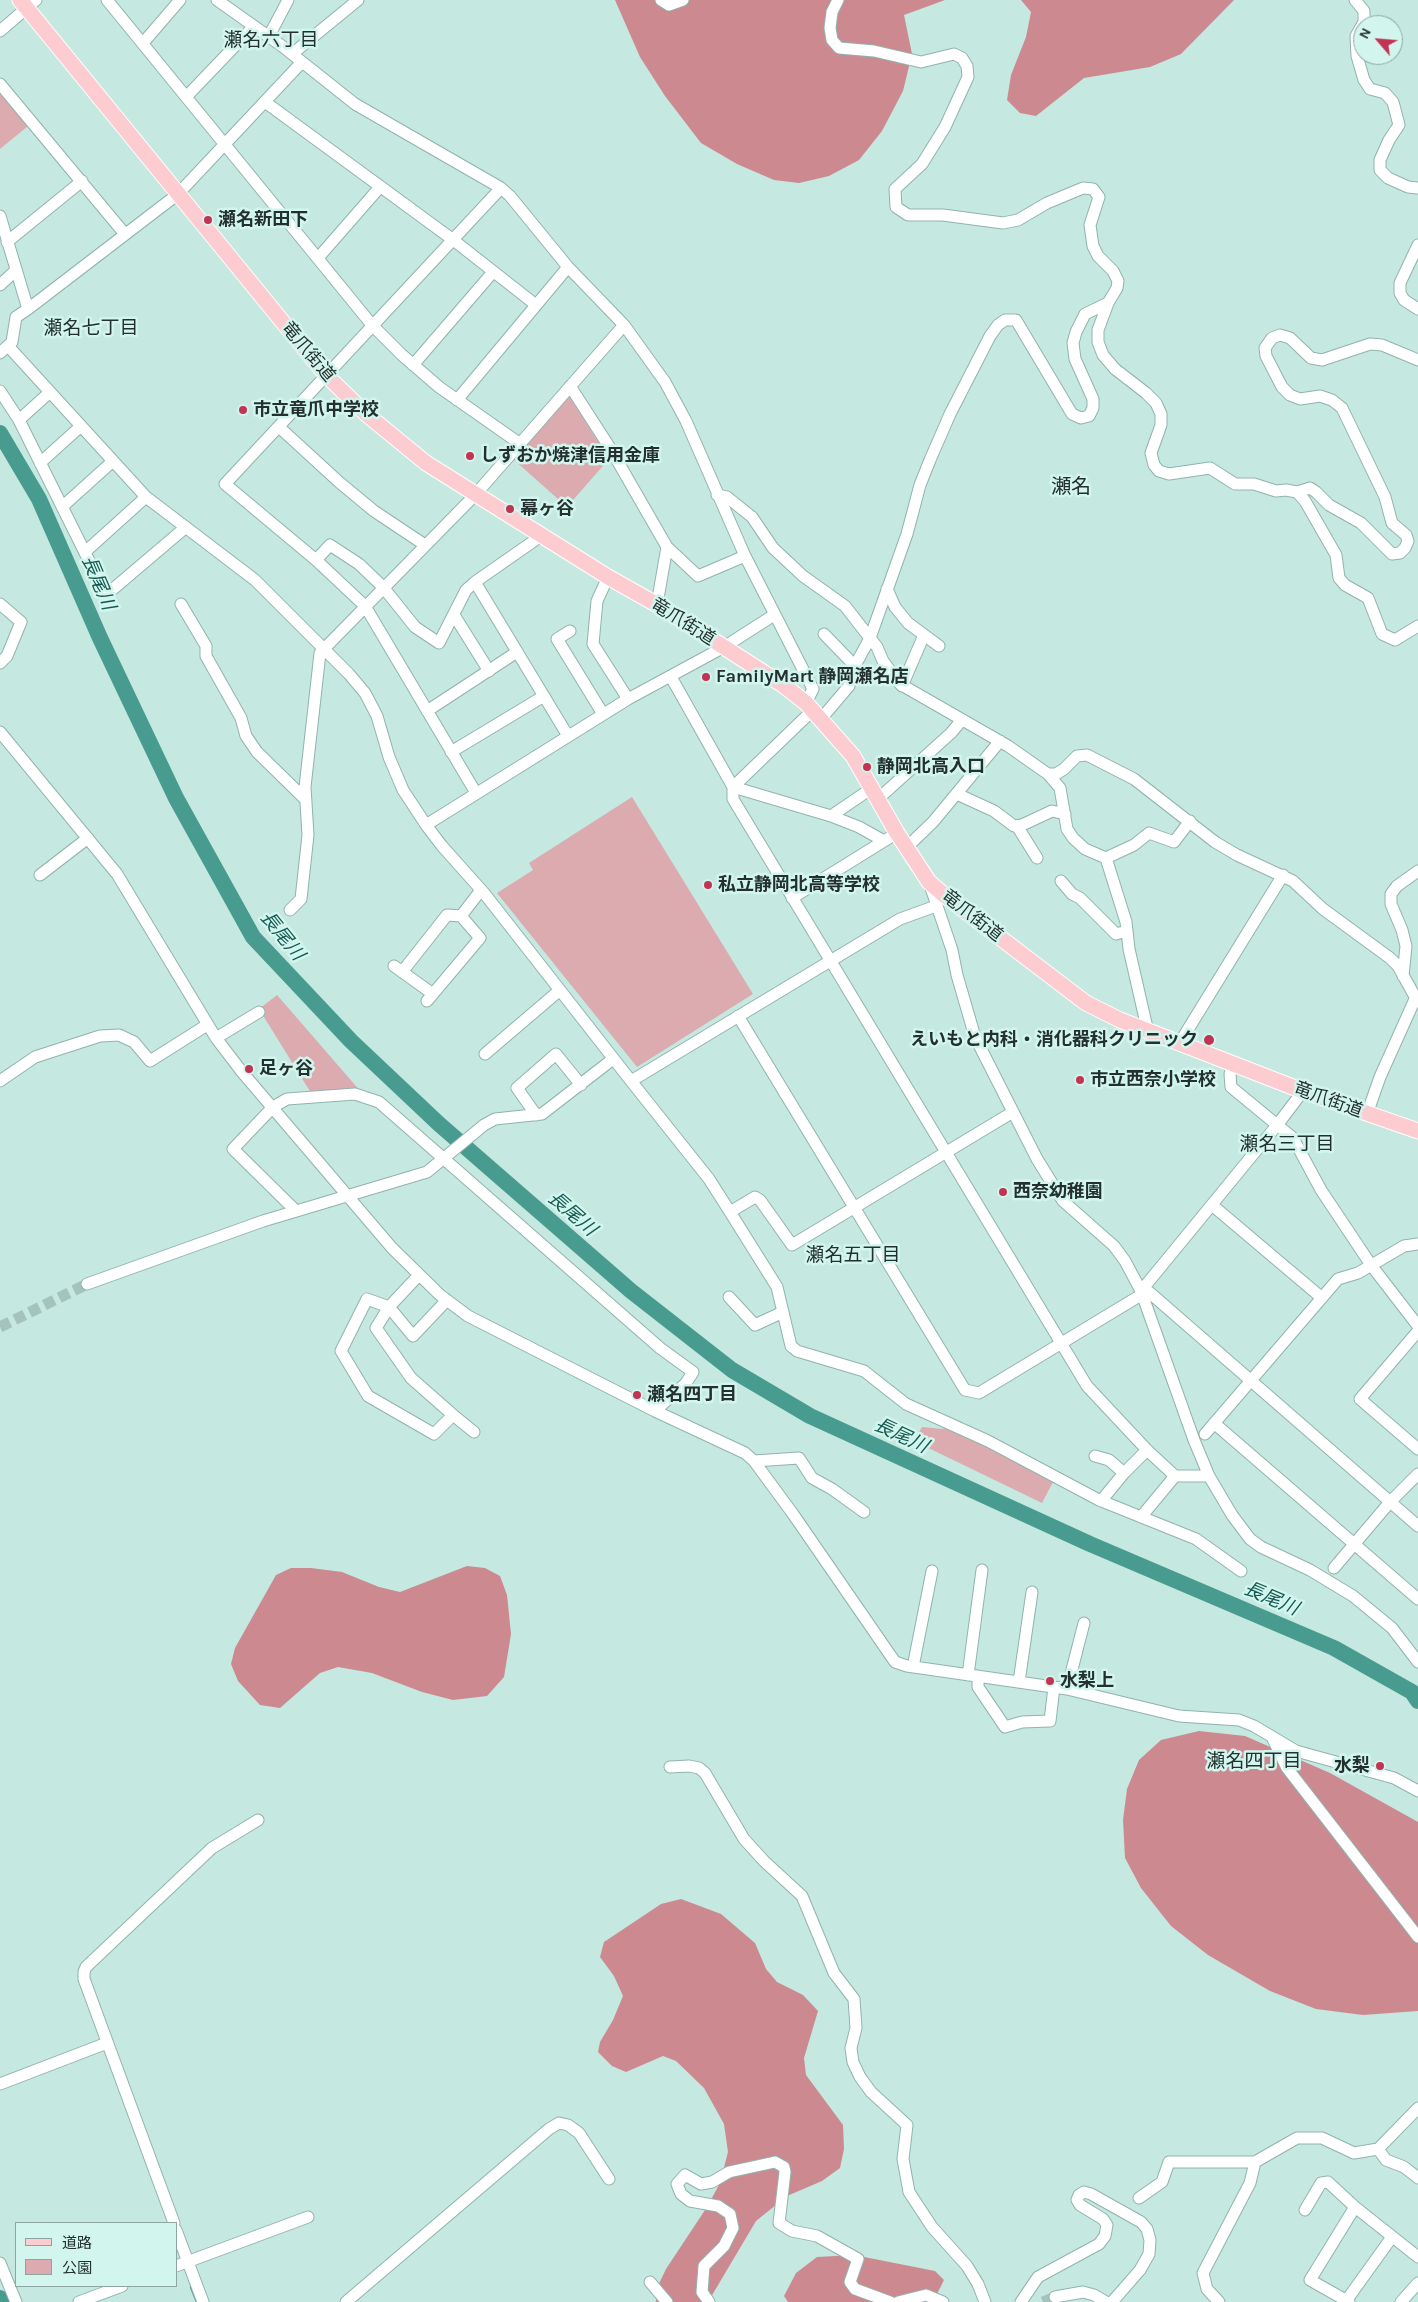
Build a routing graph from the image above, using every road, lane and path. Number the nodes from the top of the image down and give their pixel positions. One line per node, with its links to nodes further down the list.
1 (107, 0): 14 (street)
2 (180, 0): 14 (street)
3 (217, 0): 11 (street)
4 (288, 0): 13 (street)
5 (358, 0): 15 (street)
6 (661, 0): 7 (street)
7 (683, 0)
8 (838, 0): 36 (street)
9 (1355, 0): 24 (street)
10 (28, 3): 12 (street); 25 (main road, 竜爪街道)
11 (254, 26): 13 (street); 18 (street)
12 (0, 31)
13 (269, 36): 15 (street)
14 (142, 43): 18 (street)
15 (292, 54): 16 (street)
16 (302, 62): 19 (street); 23 (street)
17 (0, 84): 21 (street)
18 (187, 96): 20 (street)
19 (265, 102): 20 (street); 22 (street)
20 (226, 143): 25 (street); 31 (street)
21 (82, 181): 27 (street); 29 (street)
22 (380, 186): 28 (street); 31 (street)
23 (501, 188): 28 (street); 32 (street)
24 (1418, 188)
25 (178, 194): 27 (street); 45 (main road, 竜爪街道)
26 (0, 218): 29 (street)
27 (124, 234): 38 (street)
28 (452, 239): 34 (street); 40 (street)
29 (7, 242): 33 (street)
30 (1418, 245): 39 (street)
31 (318, 258): 40 (street)
32 (568, 267): 37 (street); 41 (street)
33 (16, 270): 35 (street); 38 (street)
34 (493, 272): 37 (street); 44 (street)
35 (0, 285)
36 (1108, 303): 56 (street); 71 (street)
37 (536, 305): 49 (street)
38 (28, 309): 42 (street)
39 (1418, 309)
40 (372, 325): 44 (street); 45 (street)
41 (624, 325): 46 (street); 58 (street)
42 (4, 350): 48 (street)
43 (1418, 360): 56 (street)
44 (413, 365): 49 (street)
45 (326, 375): 52 (street); 57 (main road, 竜爪街道)
46 (570, 386): 53 (street); 64 (street)
47 (0, 391): 50 (street)
48 (50, 392): 50 (street); 51 (street)
49 (457, 400): 53 (street)
50 (19, 420): 55 (street)
51 (81, 426): 54 (street); 55 (street)
52 (279, 427): 63 (street); 67 (street)
53 (519, 443): 57 (street)
54 (113, 461): 59 (street); 60 (street)
55 (40, 463): 60 (street)
56 (1297, 492): 78 (street)
57 (475, 495): 62 (main road, 竜爪街道); 63 (street)
58 (718, 495): 66 (street); 82 (street)
59 (146, 497): 61 (street); 65 (street)
60 (62, 507): 65 (street)
61 (186, 527): 65 (street); 85 (street)
62 (541, 536): 68 (main road, 竜爪街道); 69 (street)
63 (425, 545): 70 (street)
64 (667, 547): 66 (street); 74 (street)
65 (85, 552)
66 (745, 556): 77 (street)
67 (316, 560): 70 (street); 75 (street)
68 (608, 577): 74 (main road, 竜爪街道); 93 (street)
69 (475, 582): 76 (street); 86 (street)
70 (383, 587): 75 (street); 76 (street)
71 (887, 589): 81 (street); 82 (street)
72 (0, 604): 87 (street)
73 (181, 604): 107 (street)
74 (656, 604): 84 (main road, 竜爪街道)
75 (365, 606): 85 (street); 94 (street)
76 (454, 615): 89 (street)
77 (774, 616): 84 (street); 95 (street)
78 (1418, 626)
79 (570, 631): 96 (street)
80 (824, 634): 88 (street)
81 (924, 635): 83 (street); 91 (street)
82 (870, 638): 88 (street); 91 (street)
83 (939, 646)
84 (724, 647): 90 (street); 95 (main road, 竜爪街道)
85 (324, 648): 107 (street); 111 (street)
86 (517, 652): 89 (street); 92 (street)
87 (0, 663)
88 (855, 666): 95 (street)
89 (489, 671): 94 (street)
90 (671, 677): 93 (street); 103 (street)
91 (902, 686): 97 (street)
92 (544, 696): 99 (street); 101 (street)
93 (628, 699): 96 (street)
94 (426, 711): 101 (street)
95 (814, 711): 103 (street); 105 (main road, 竜爪街道)
96 (602, 714): 99 (street)
97 (961, 721): 100 (street); 105 (street)
98 (0, 734): 114 (street)
99 (568, 736): 104 (street)
100 (1000, 741): 102 (street); 106 (street)
101 (451, 752): 104 (street)
102 (1048, 774): 108 (street); 110 (street)
103 (733, 787): 109 (street); 124 (street)
104 (476, 793): 111 (street)
105 (875, 794): 109 (street); 113 (main road, 竜爪街道)
106 (957, 794): 112 (street); 115 (street)
107 (306, 800): 126 (street)
108 (1065, 814): 112 (street); 117 (street)
109 (831, 816): 113 (street)
110 (1190, 821): 117 (street); 119 (street)
111 (426, 825): 123 (street)
112 (1017, 826): 116 (street)
113 (891, 837): 115 (main road, 竜爪街道); 124 (street)
114 (88, 838): 120 (street); 135 (street)
115 (907, 846): 122 (main road, 竜爪街道)
116 (1037, 858)
117 (1106, 858): 128 (street)
118 (1418, 871): 130 (street)
119 (1283, 874): 130 (street); 138 (street)
120 (40, 875)
121 (1061, 881): 128 (street)
122 (929, 882): 125 (street); 136 (main road, 竜爪街道)
123 (481, 890): 127 (street); 131 (street)
124 (792, 898): 129 (street)
125 (936, 906): 129 (street); 147 (street)
126 (290, 910)
127 (461, 916): 127 (street)
128 (1127, 931): 136 (street)
129 (829, 961): 134 (street); 152 (street)
130 (1403, 977): 132 (street)
131 (560, 990): 139 (street); 140 (street)
132 (1417, 1000): 148 (street)
133 (259, 1012): 137 (street)
134 (738, 1016): 142 (street); 156 (street)
135 (207, 1025): 137 (street); 143 (street)
136 (1148, 1032): 138 (main road, 竜爪街道)
137 (216, 1038): 146 (street)
138 (1179, 1044): 141 (main road, 竜爪街道)
139 (485, 1054)
140 (614, 1059): 142 (street); 144 (street)
141 (1234, 1063): 145 (main road, 竜爪街道); 150 (street)
142 (631, 1080): 158 (street)
143 (0, 1081)
144 (581, 1085): 149 (street); 149 (street)
145 (1303, 1091): 148 (main road, 竜爪街道); 150 (street)
146 (273, 1107): 153 (street); 154 (street); 157 (street)
147 (1013, 1112): 152 (street); 163 (street)
148 (1366, 1114): 151 (main road, 竜爪街道)
149 (536, 1115): 153 (street)
150 (1278, 1124): 155 (street); 160 (street)
151 (1418, 1131)
152 (945, 1151): 156 (street); 171 (street)
153 (444, 1160): 154 (street); 173 (street)
154 (349, 1196): 157 (street); 161 (street)
155 (1212, 1205): 163 (street); 165 (street)
156 (853, 1207): 158 (street); 171 (street)
157 (296, 1211): 162 (street)
158 (730, 1212): 168 (street)
159 (1418, 1244): 160 (street)
160 (1372, 1264): 165 (street); 169 (street)
161 (419, 1275): 166 (street); 167 (street)
162 (87, 1284)
163 (1141, 1293): 171 (street); 172 (street); 185 (street)
164 (729, 1297): 168 (street)
165 (1322, 1298): 172 (street)
166 (447, 1300): 167 (street); 173 (street)
167 (389, 1307): 174 (street); 174 (street)
168 (783, 1312): 186 (street)
169 (1418, 1326)
170 (1418, 1331): 178 (street)
171 (1061, 1342): 179 (street)
172 (1250, 1380): 175 (street); 187 (street)
173 (655, 1411): 181 (street)
174 (453, 1415): 176 (street)
175 (1214, 1423): 177 (street); 191 (street)
176 (474, 1432)
177 (1205, 1434)
178 (1418, 1449)
179 (1147, 1450): 182 (street); 184 (street)
180 (1095, 1456): 182 (street)
181 (754, 1461): 188 (street); 200 (street)
182 (1124, 1473): 186 (street)
183 (1418, 1474): 187 (street)
184 (1175, 1476): 185 (street); 189 (street)
185 (1209, 1476): 199 (street)
186 (1101, 1501): 189 (street)
187 (1390, 1502): 190 (street); 191 (street)
188 (864, 1512)
189 (1141, 1516): 194 (street)
190 (1418, 1526)
191 (1354, 1544): 192 (street); 197 (street)
192 (1334, 1568)
193 (982, 1570): 201 (street)
194 (1240, 1570)
195 (932, 1571): 200 (street)
196 (1032, 1592): 202 (street)
197 (1418, 1599)
198 (1084, 1623): 204 (street)
199 (1418, 1662)
200 (914, 1667): 201 (street)
201 (973, 1675): 202 (street); 203 (street)
202 (1020, 1682): 203 (street)
203 (1054, 1687): 204 (street)
204 (1067, 1689): 205 (street)
205 (1273, 1739): 207 (street); 209 (street)
206 (670, 1767): 242 (street)
207 (1418, 1791)
208 (258, 1820): 210 (street)
209 (1418, 1937)
210 (107, 2044): 211 (street); 221 (street)
211 (0, 2084)
212 (1418, 2108): 213 (street)
213 (1378, 2149): 214 (street); 215 (street)
214 (1255, 2162): 217 (street); 246 (street)
215 (1418, 2178)
216 (608, 2179): 236 (street)
217 (1139, 2198)
218 (1355, 2207): 219 (street); 223 (street); 232 (street)
219 (1305, 2210)
220 (308, 2217): 225 (street)
221 (174, 2222)
222 (178, 2235): 225 (street)
223 (1392, 2237): 224 (street); 232 (street)
224 (1418, 2256)
225 (188, 2261): 227 (street); 235 (street)
226 (0, 2263): 233 (street)
227 (178, 2265)
228 (650, 2282): 237 (street)
229 (1418, 2283): 247 (street)
230 (119, 2287): 234 (street)
231 (1055, 2297): 244 (street)
232 (1348, 2301)
233 (16, 2302)
234 (79, 2302)
235 (203, 2302)
236 (346, 2302)
237 (668, 2302)
238 (709, 2302): 239 (street)
239 (890, 2302)
240 (898, 2302): 241 (street)
241 (943, 2302)
242 (985, 2302)
243 (1021, 2302): 245 (street)
244 (1106, 2302)
245 (1112, 2302)
246 (1219, 2302)
247 (1400, 2302)

